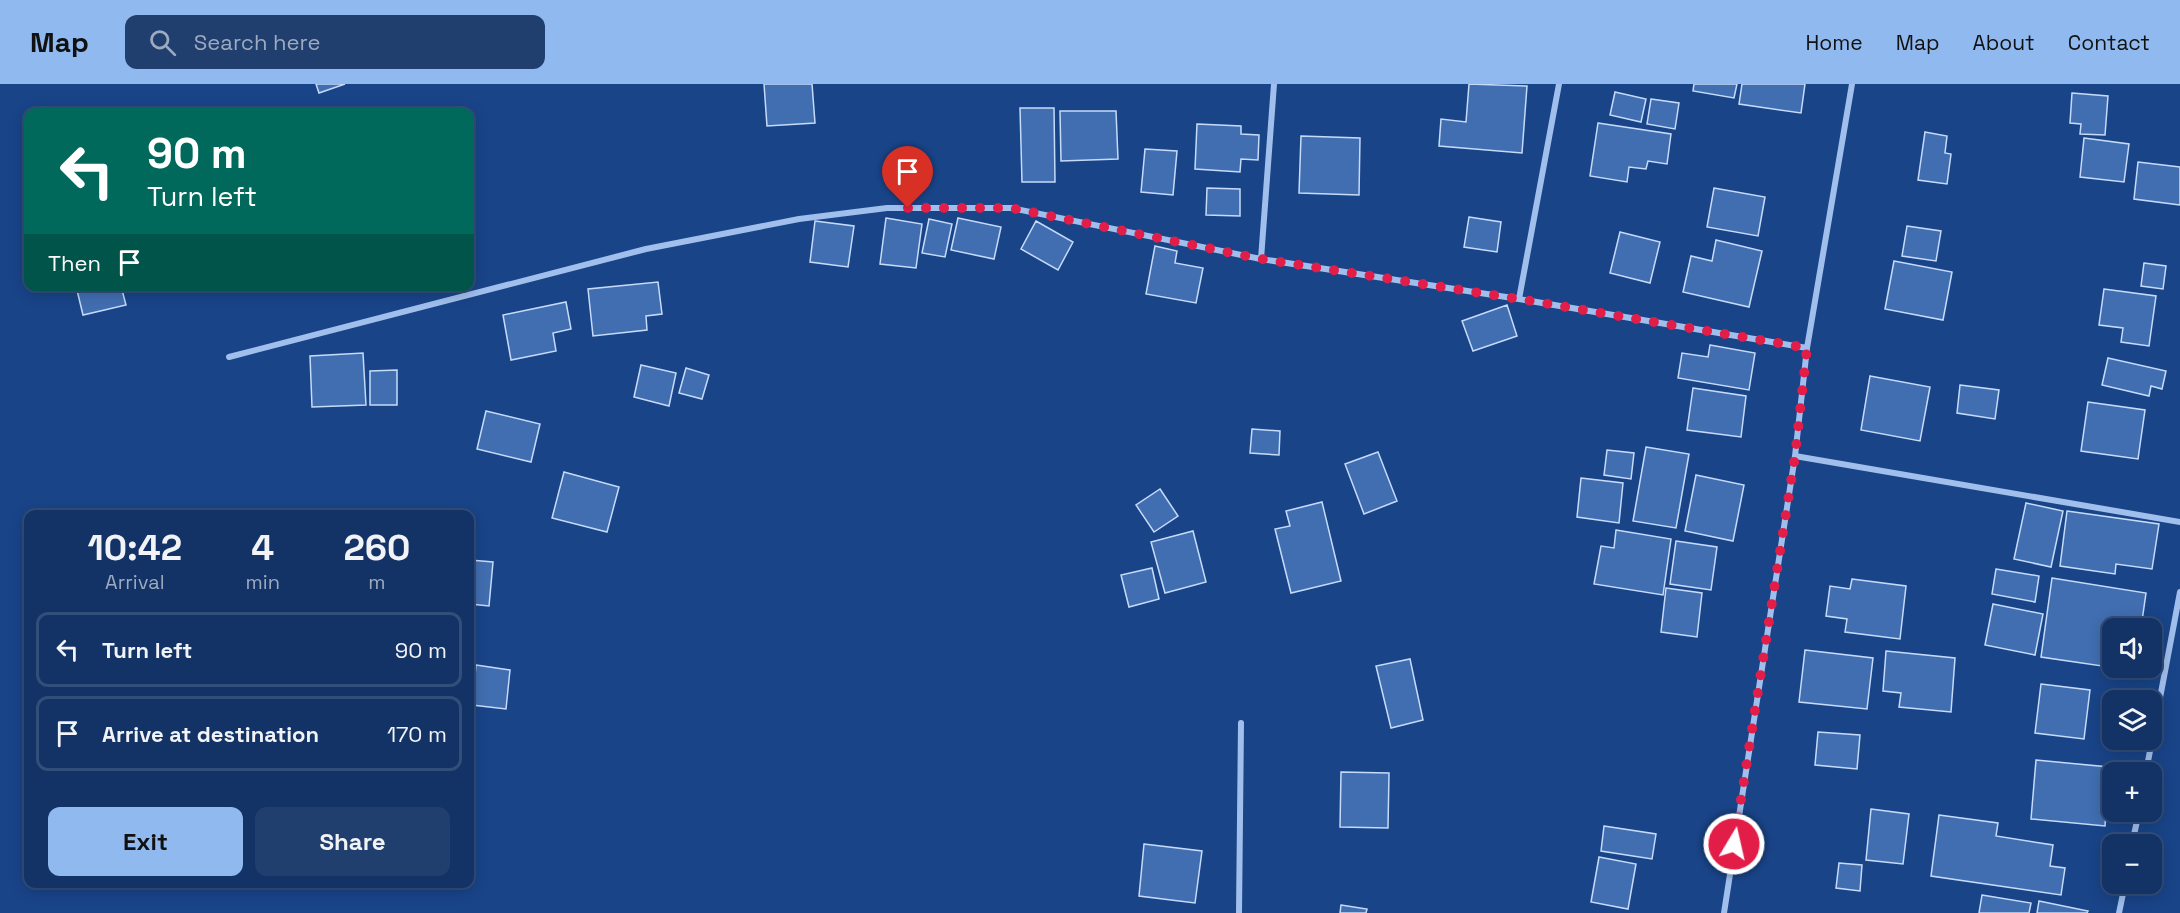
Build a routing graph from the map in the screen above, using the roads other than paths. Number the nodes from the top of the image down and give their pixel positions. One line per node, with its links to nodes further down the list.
1 (1274, 84): 4 (street)
2 (1559, 84): 5 (street)
3 (1852, 84): 6 (street)
4 (1261, 259): 5 (street); 7 (street)
5 (1519, 299): 6 (street)
6 (1807, 348): 8 (street)
7 (229, 357)
8 (1795, 456): 9 (street); 15 (street)
9 (2180, 522)
10 (2180, 592): 12 (street)
11 (1240, 723): 14 (street)
12 (2148, 762)
13 (2123, 894): 16 (street)
14 (1239, 913)
15 (1724, 913)
16 (2120, 913)

